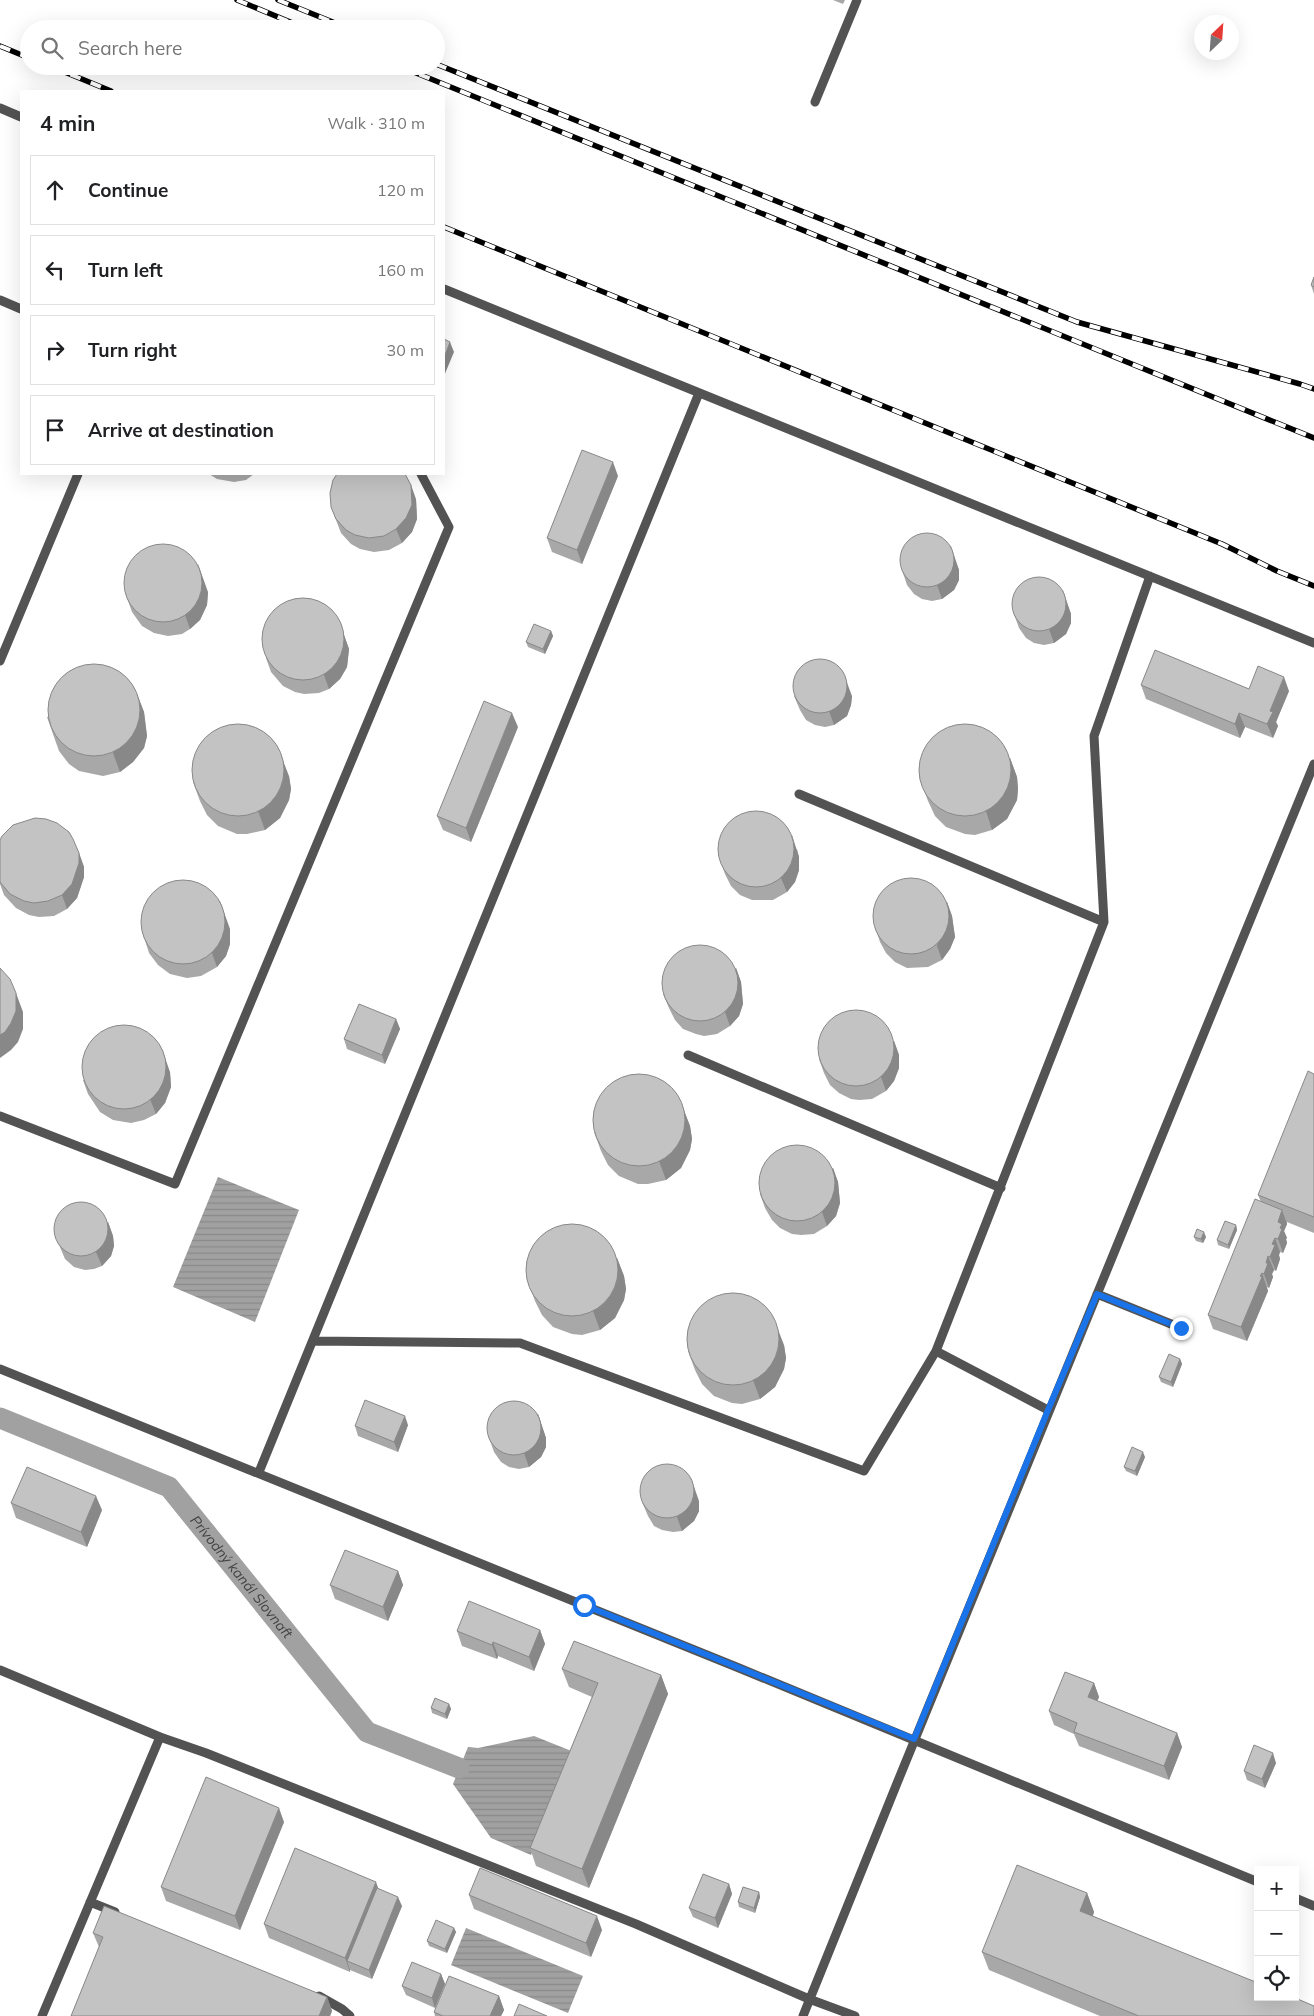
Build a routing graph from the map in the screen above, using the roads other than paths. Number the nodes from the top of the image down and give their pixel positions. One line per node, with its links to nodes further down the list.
1 (857, 0): 2 (lane)
2 (815, 102)
3 (0, 108): 4 (lane)
4 (20, 117)
5 (445, 289): 8 (lane)
6 (0, 300): 7 (lane)
7 (20, 309)
8 (699, 393): 11 (lane); 22 (lane)
9 (78, 475): 13 (lane)
10 (422, 475): 18 (lane)
11 (1150, 576): 12 (lane); 16 (lane)
12 (1314, 643)
13 (0, 660)
14 (1314, 764): 20 (lane)
15 (799, 794): 16 (lane)
16 (1104, 922): 19 (lane)
17 (688, 1055): 19 (lane)
18 (0, 1116)
19 (1001, 1188): 23 (lane)
20 (1097, 1294): 21 (lane); 25 (lane)
21 (1181, 1328)
22 (313, 1341): 23 (lane); 26 (lane)
23 (936, 1351): 25 (lane)
24 (0, 1369): 26 (lane)
25 (1048, 1410): 29 (lane)
26 (259, 1472): 29 (lane)
27 (0, 1670): 28 (lane)
28 (160, 1737): 32 (lane); 36 (lane)
29 (914, 1739): 30 (lane); 36 (lane)
30 (1254, 1880)
31 (1299, 1900): 33 (lane)
32 (90, 1902): 34 (lane); 37 (lane)
33 (1314, 1906)
34 (125, 1916)
35 (307, 1991): 38 (lane)
36 (809, 1999): 39 (lane); 40 (lane)
37 (42, 2016)
38 (350, 2016)
39 (802, 2016)
40 (855, 2016)

